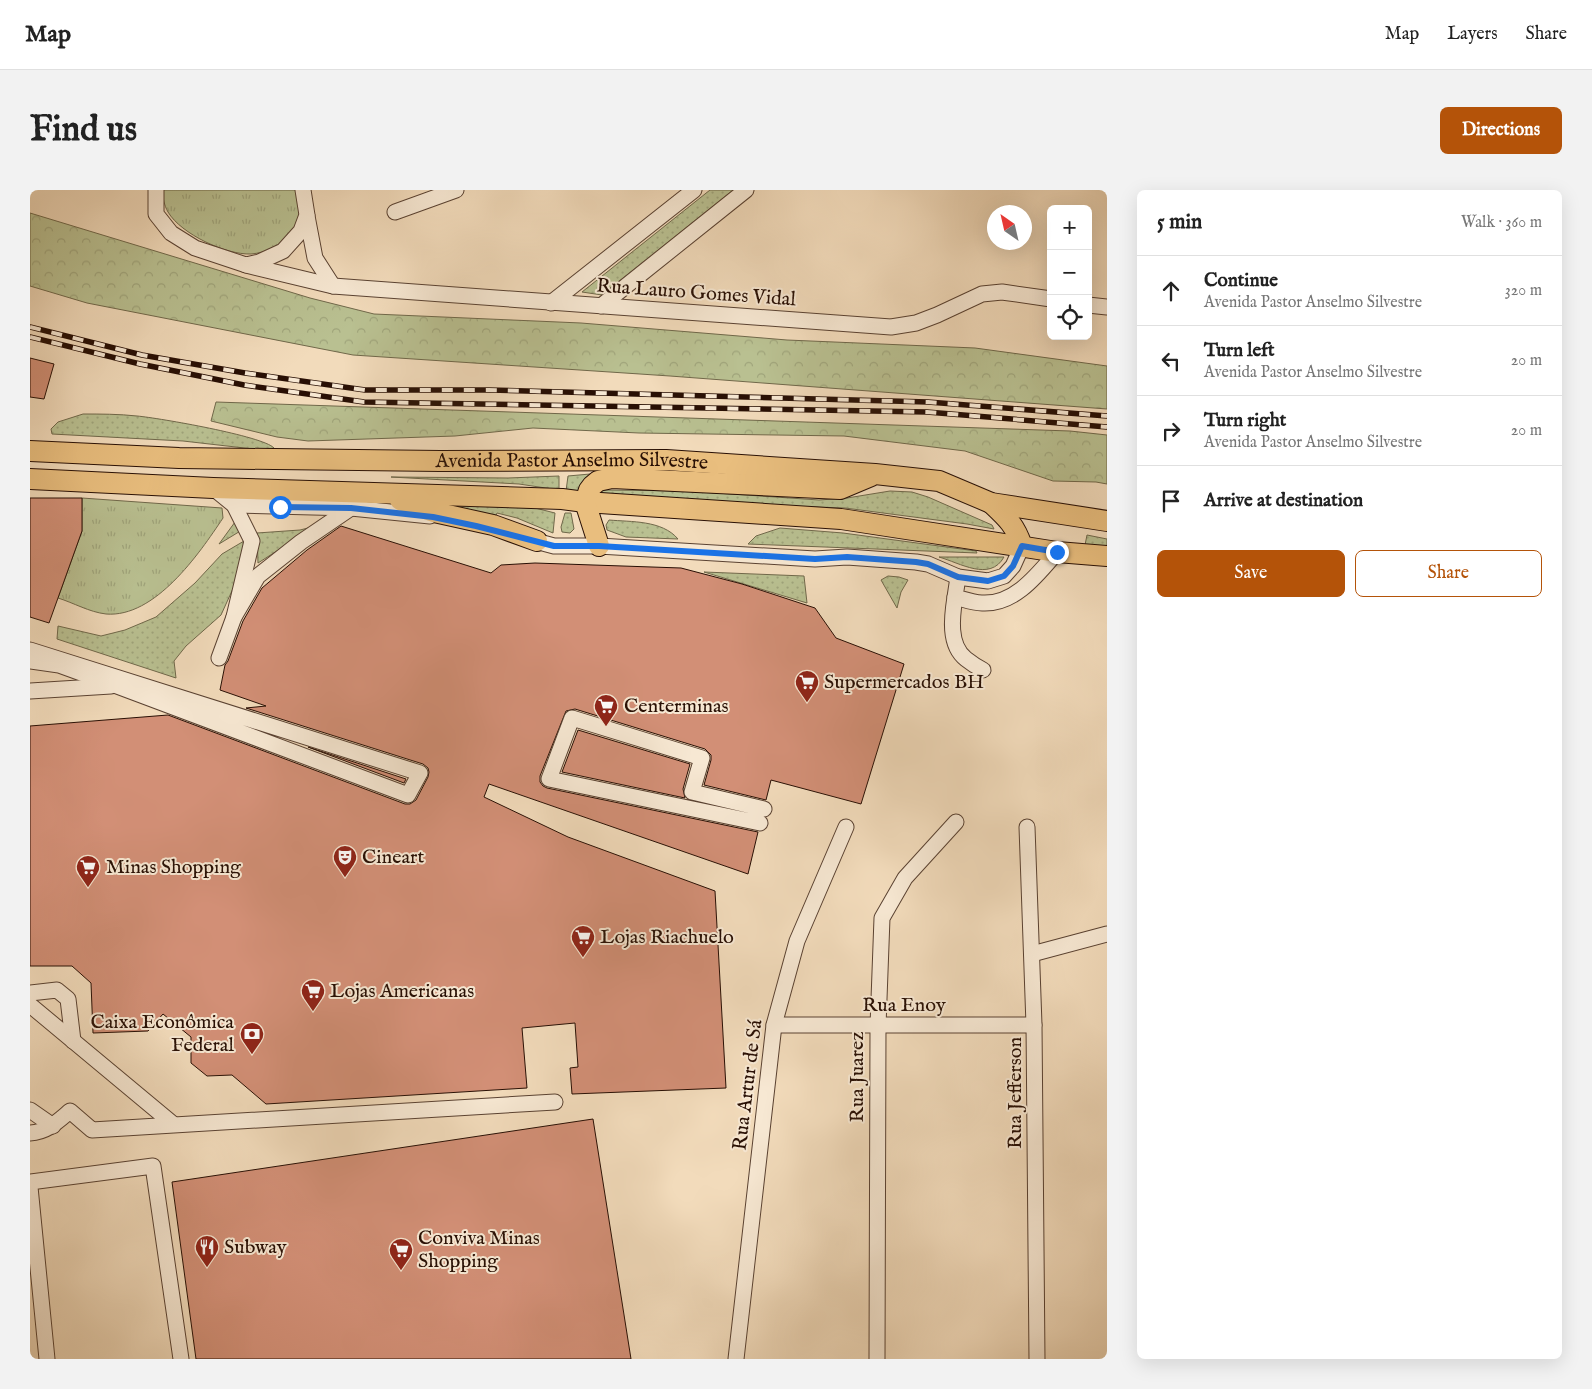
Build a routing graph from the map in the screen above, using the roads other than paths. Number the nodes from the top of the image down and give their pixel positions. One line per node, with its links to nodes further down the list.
1 (147, 190): 8 (street, Rua Lauro Gomes Vidal)
2 (156, 190): 8 (street)
3 (456, 190): 7 (street)
4 (694, 190): 12 (street)
5 (746, 190): 14 (street)
6 (306, 199): 9 (street); 10 (street)
7 (395, 212)
8 (156, 214): 9 (street, Rua Lauro Gomes Vidal)
9 (246, 265): 10 (street, Rua Lauro Gomes Vidal)
10 (333, 286): 12 (street, Rua Lauro Gomes Vidal)
11 (1047, 298): 14 (street, Rua Lauro Gomes Vidal)
12 (550, 303): 14 (street, Rua Lauro Gomes Vidal)
13 (1092, 305): 15 (street)
14 (602, 306)
15 (1107, 307)
16 (30, 451): 17 (main road, Avenida Pastor Anselmo Silvestre)
17 (875, 474): 21 (main road); 22 (main road, Avenida Pastor Anselmo Silvestre)
18 (30, 479): 19 (main road, Avenida Pastor Anselmo Silvestre)
19 (213, 488): 20 (main road, Avenida Pastor Anselmo Silvestre); 23 (street)
20 (384, 494): 21 (main road, Avenida Pastor Anselmo Silvestre); 26 (main road)
21 (585, 502): 27 (main road); 28 (main road, Avenida Pastor Anselmo Silvestre)
22 (991, 503): 25 (main road, Avenida Pastor Anselmo Silvestre); 28 (main road)
23 (234, 505): 24 (street); 33 (street)
24 (351, 508): 26 (street); 33 (street)
25 (1107, 521)
26 (537, 541): 27 (street)
27 (599, 546): 31 (street)
28 (1022, 546): 29 (main road, Avenida Pastor Anselmo Silvestre); 31 (street)
29 (1057, 552): 30 (main road, Avenida Pastor Anselmo Silvestre); 32 (street)
30 (1107, 556)
31 (958, 577): 32 (street)
32 (955, 596): 37 (street)
33 (234, 617): 35 (street)
34 (30, 650): 38 (street)
35 (219, 658)
36 (30, 661): 38 (street)
37 (983, 670)
38 (117, 686): 39 (street)
39 (30, 691)
40 (762, 816): 40 (street)
41 (956, 822): 50 (street, Rua Juarez)
42 (846, 827): 48 (street, Rua Artur de Sá)
43 (1027, 827): 45 (street, Rua Jefferson)
44 (1107, 934): 45 (street)
45 (1032, 954): 49 (street, Rua Jefferson)
46 (30, 993): 51 (street)
47 (30, 1005): 51 (street)
48 (774, 1025): 50 (street, Rua Enoy); 62 (street, Rua Artur de Sá)
49 (1034, 1025): 50 (street, Rua Enoy); 64 (street, Rua Jefferson)
50 (878, 1026): 63 (street, Rua Juarez)
51 (73, 1041): 54 (street)
52 (555, 1102): 54 (street)
53 (30, 1110): 55 (street)
54 (173, 1124): 55 (street)
55 (53, 1126): 56 (street)
56 (30, 1133)
57 (30, 1182): 61 (street)
58 (30, 1187): 59 (street)
59 (35, 1284): 60 (street)
60 (47, 1359)
61 (181, 1359)
62 (736, 1359)
63 (877, 1359)
64 (1037, 1359)

